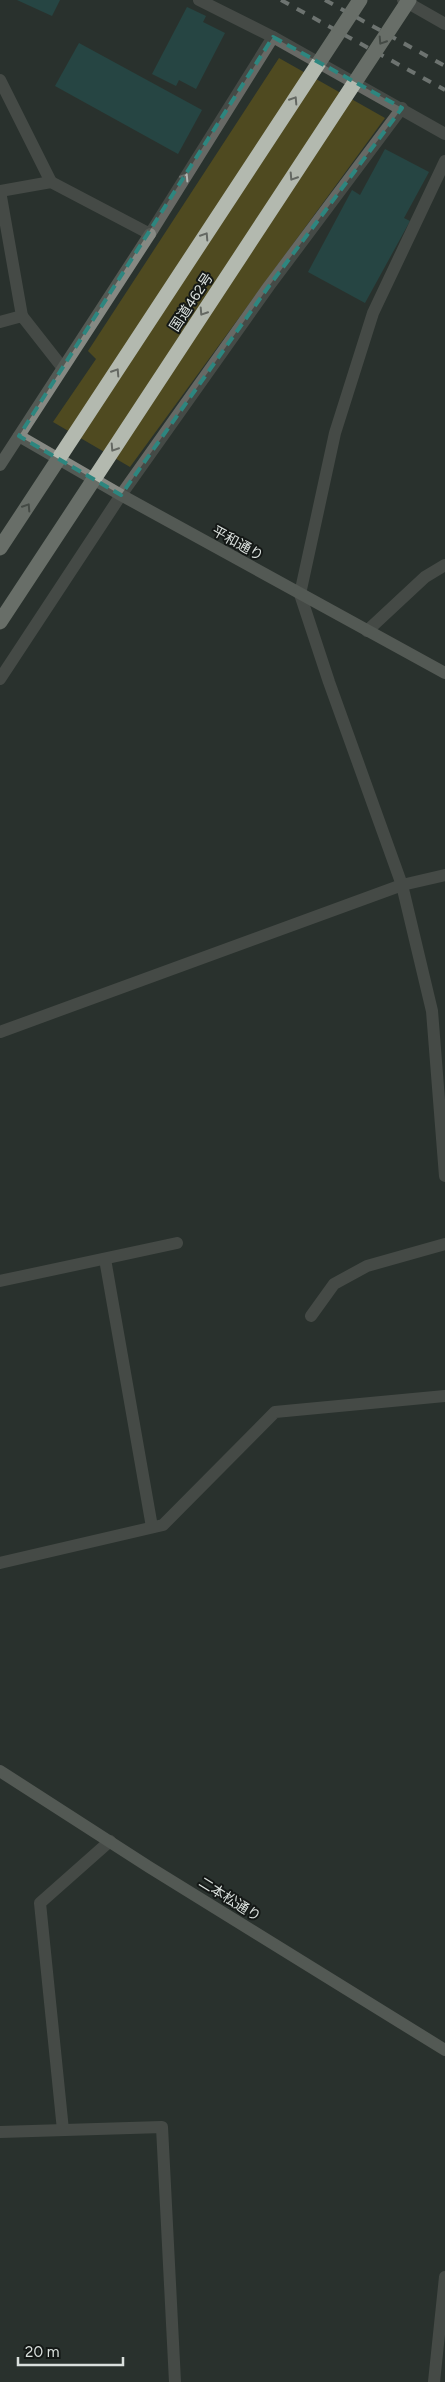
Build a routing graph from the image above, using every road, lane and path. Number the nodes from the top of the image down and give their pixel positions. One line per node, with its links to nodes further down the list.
1 (199, 0): 6 (street)
2 (360, 0): 20 (highway, 国道462号, one-way to 2, bridge)
3 (403, 0): 5 (street)
4 (409, 0): 23 (highway, 国道462号, one-way to 23, bridge)
5 (445, 24)
6 (273, 37): 8 (street); 13 (street, one-way to 6)
7 (0, 80): 11 (street)
8 (402, 108): 9 (street); 19 (street)
9 (445, 134)
10 (445, 161): 22 (street)
11 (51, 182): 12 (street); 13 (street)
12 (0, 191): 14 (street)
13 (150, 234): 16 (street)
14 (22, 316): 15 (street); 16 (street)
15 (0, 322)
16 (62, 367): 17 (street)
17 (19, 436): 18 (street); 19 (street, 平和通り)
18 (0, 466)
19 (121, 496): 22 (street, 平和通り); 26 (street)
20 (0, 548)
21 (445, 565): 24 (street)
22 (300, 594): 24 (street, 平和通り); 28 (street)
23 (0, 622)
24 (367, 630): 25 (street, 平和通り)
25 (445, 673)
26 (0, 679)
27 (445, 875): 28 (street)
28 (402, 886): 29 (street); 30 (street)
29 (439, 1023): 31 (street)
30 (0, 1032)
31 (445, 1176)
32 (177, 1244): 34 (street)
33 (445, 1244): 36 (street)
34 (105, 1259): 35 (street); 38 (street)
35 (0, 1281)
36 (311, 1316)
37 (445, 1396): 38 (street)
38 (152, 1527): 39 (street)
39 (0, 1563)
40 (0, 1771): 41 (street, 二本松通り)
41 (110, 1841): 42 (street, 二本松通り); 43 (street)
42 (445, 2050)
43 (63, 2130): 44 (street); 46 (street)
44 (0, 2132)
45 (445, 2277): 47 (street)
46 (175, 2382)
47 (434, 2382)

